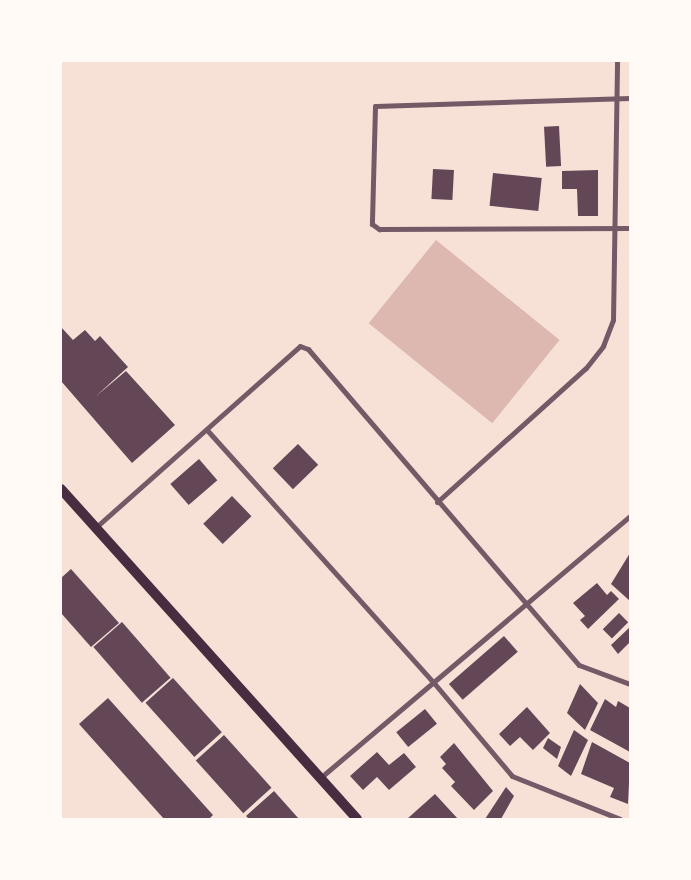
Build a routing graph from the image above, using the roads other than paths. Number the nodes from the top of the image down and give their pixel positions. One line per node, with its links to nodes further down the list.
1 (617, 61): 2 (street)
2 (618, 98): 3 (street); 4 (street); 4 (street)
3 (630, 98)
4 (617, 228): 5 (street); 8 (street)
5 (630, 228)
6 (207, 430): 8 (street); 11 (street); 13 (street)
7 (61, 489): 11 (main road)
8 (437, 502): 12 (street)
9 (630, 516): 10 (street)
10 (627, 523): 12 (street)
11 (95, 528): 15 (main road)
12 (527, 604): 13 (street); 14 (street)
13 (434, 682): 15 (street); 17 (street)
14 (630, 684)
15 (320, 778): 16 (main road)
16 (357, 819)
17 (620, 819)

